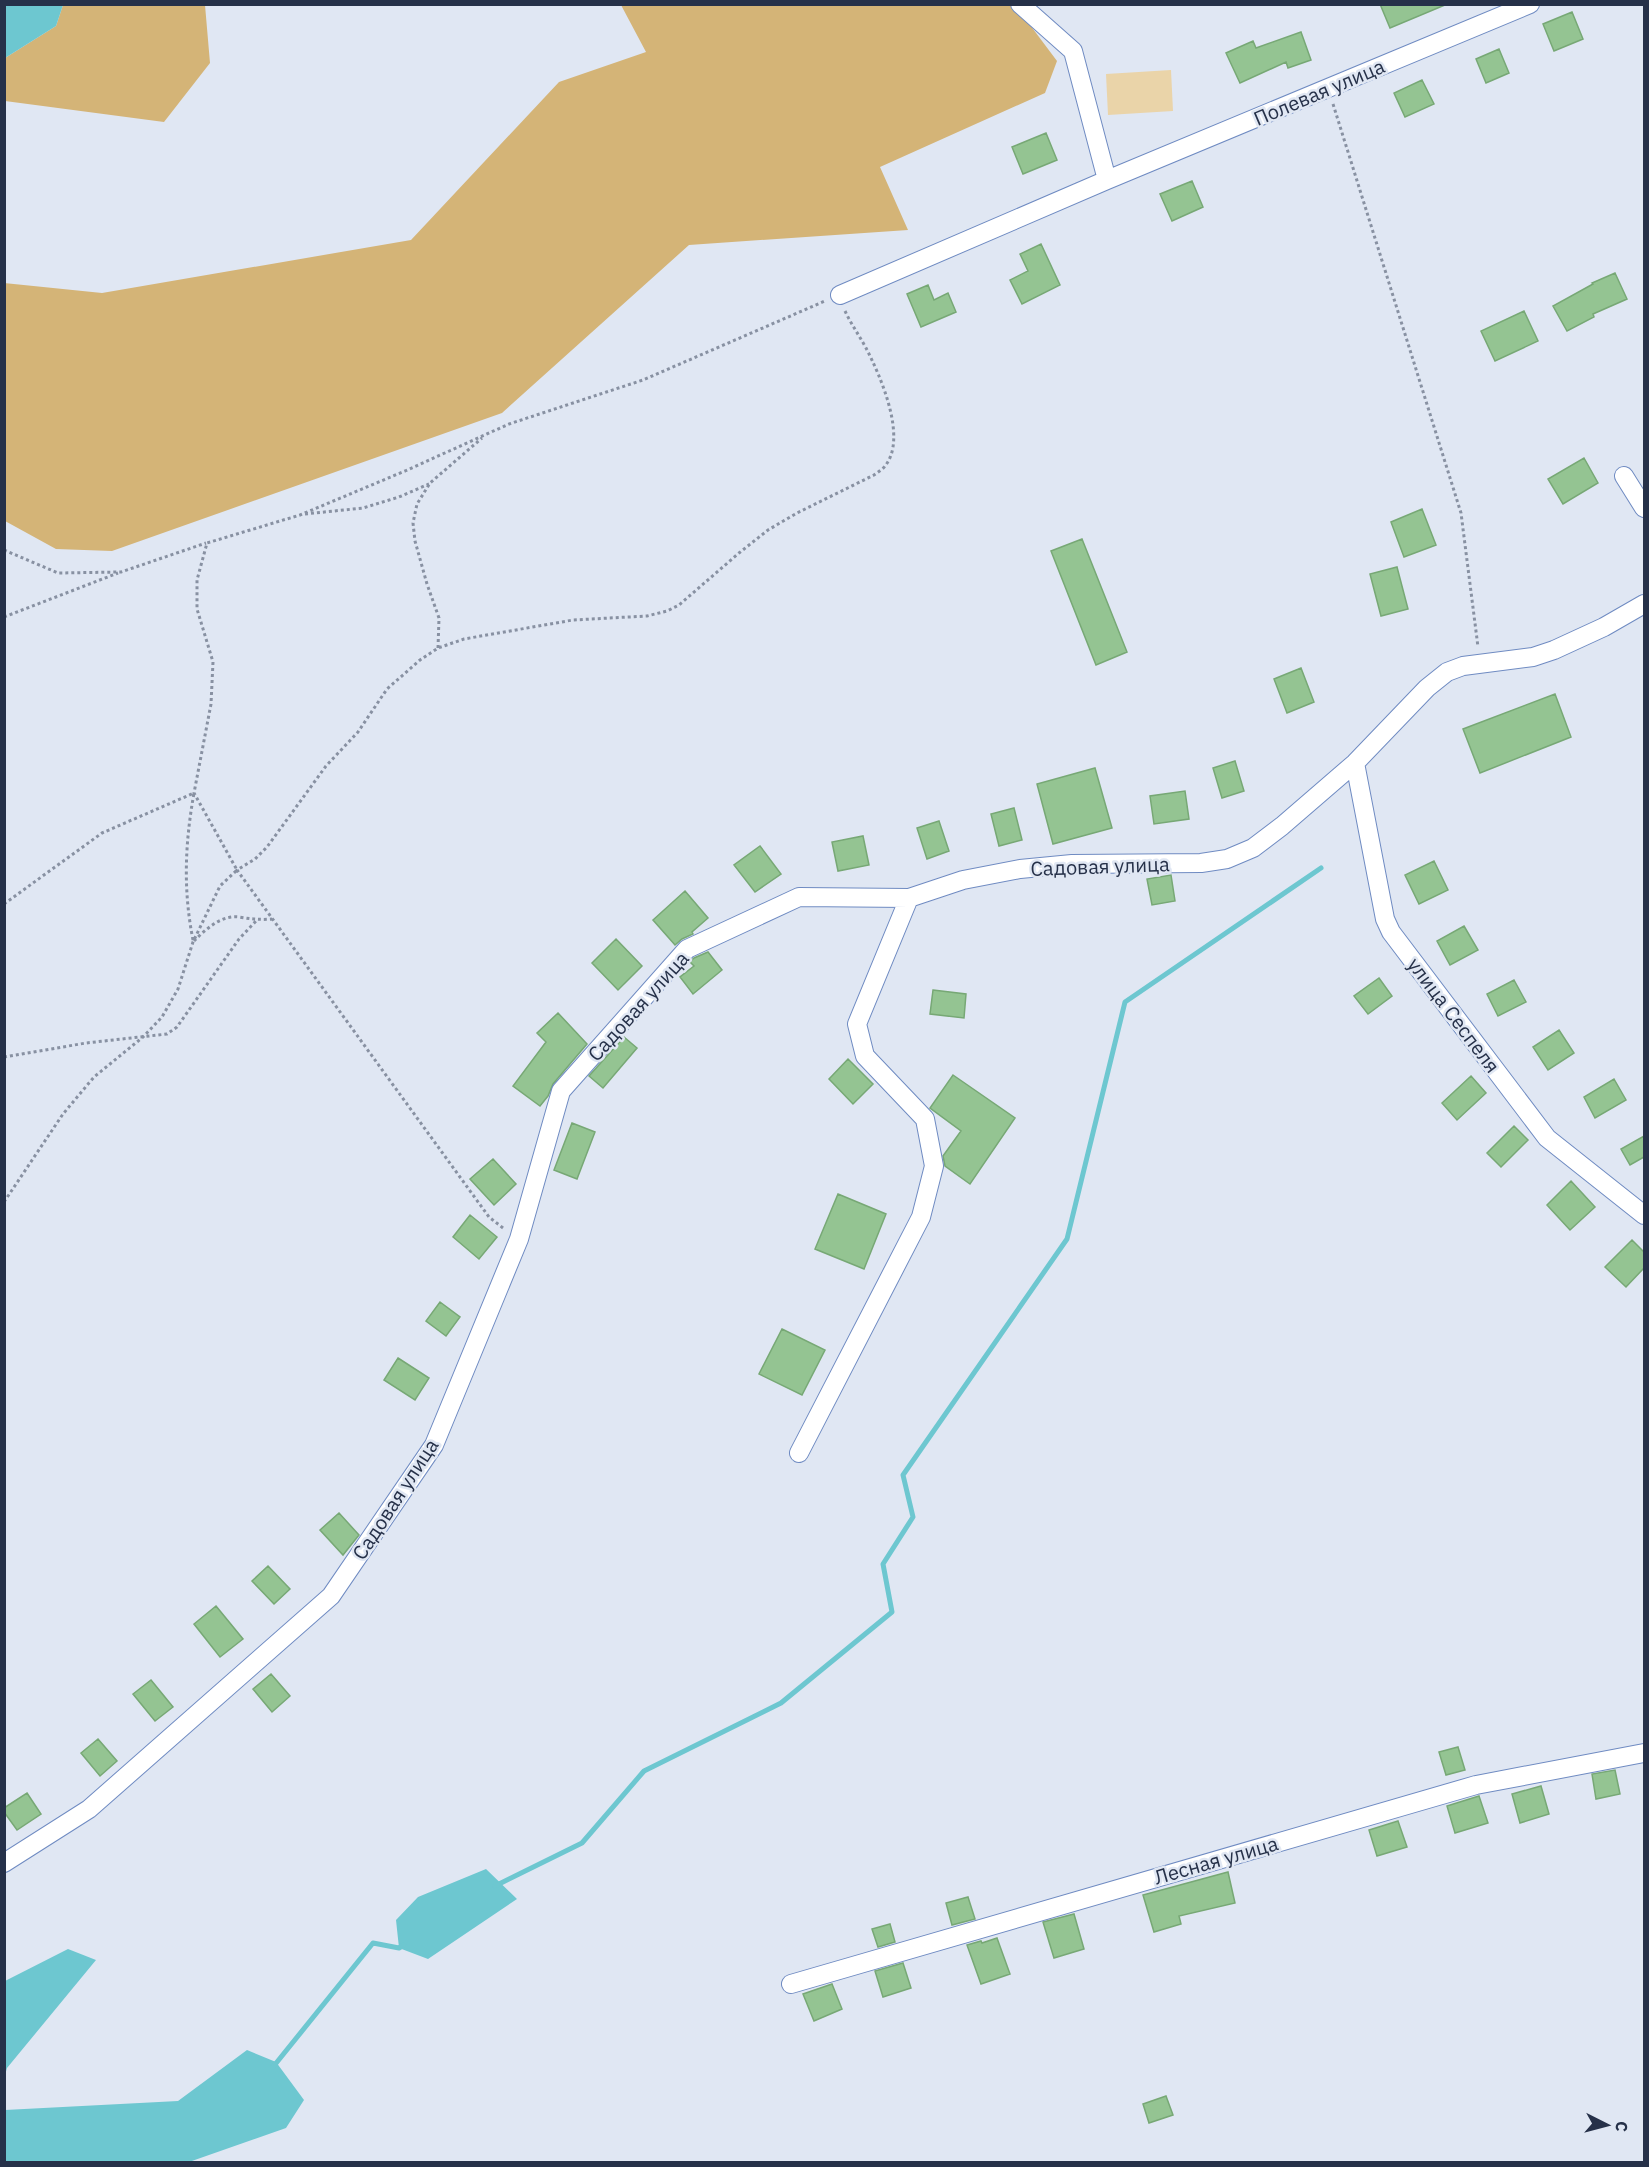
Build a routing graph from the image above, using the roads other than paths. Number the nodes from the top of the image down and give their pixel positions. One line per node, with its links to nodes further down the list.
1 (1020, 4): 3 (street)
2 (1530, 4): 3 (street, Полевая улица)
3 (1107, 180): 4 (street, Полевая улица)
4 (840, 295)
5 (1624, 476): 6 (street)
6 (1644, 508)
7 (1644, 604): 8 (street, Садовая улица)
8 (1355, 763): 9 (street, Садовая улица); 10 (street, улица Сеспеля)
9 (909, 898): 11 (street); 13 (street, Садовая улица)
10 (1644, 1215)
11 (799, 1453)
12 (1644, 1753): 14 (street, Лесная улица)
13 (4, 1863)
14 (791, 1984)

